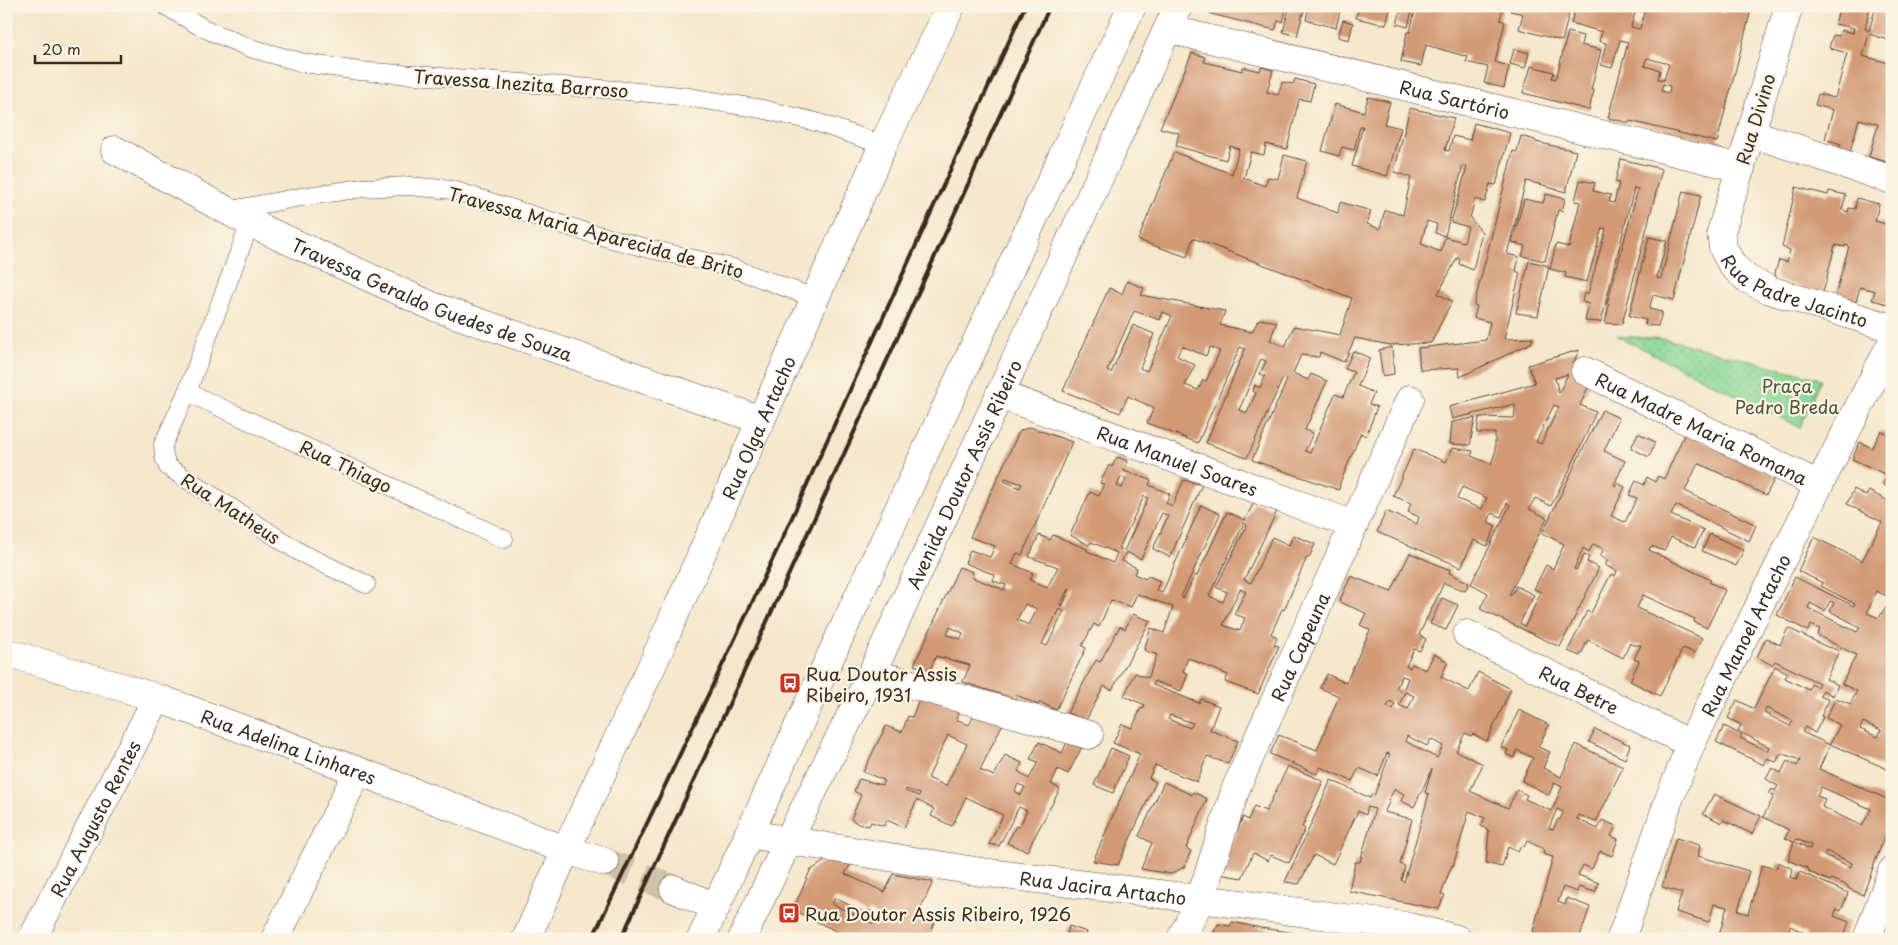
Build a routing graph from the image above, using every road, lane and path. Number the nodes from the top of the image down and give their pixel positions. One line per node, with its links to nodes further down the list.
1 (166, 6): 7 (lane, Travessa Inezita Barroso)
2 (951, 6): 7 (street, Rua Olga Artacho)
3 (1132, 6): 33 (street)
4 (1789, 6): 6 (street, Rua Divino)
5 (1173, 18): 9 (street, Rua Sartório); 19 (street, Avenida Doutor Assis Ribeiro)
6 (1751, 133): 9 (street, Rua Divino); 10 (street)
7 (883, 145): 14 (street, Rua Olga Artacho)
8 (115, 150): 11 (street, Travessa Geraldo Guedes de Souza)
9 (1740, 168): 13 (street, Rua Divino)
10 (1892, 180)
11 (226, 211): 12 (street, Travessa Geraldo Guedes de Souza); 14 (lane, Travessa Maria Aparecida de Brito)
12 (250, 223): 18 (lane, Rua Matheus); 21 (street, Travessa Geraldo Guedes de Souza)
13 (1721, 232): 15 (street, Rua Padre Jacinto)
14 (814, 298): 21 (street, Rua Olga Artacho)
15 (1892, 328)
16 (1892, 342): 22 (street, Rua Manoel Artacho)
17 (1585, 371): 22 (street, Rua Madre Maria Romana)
18 (187, 392): 24 (lane, Rua Thiago); 25 (lane, Rua Matheus)
19 (1001, 395): 23 (street, Rua Manuel Soares); 28 (street, Avenida Doutor Assis Ribeiro)
20 (1410, 399): 23 (street, Rua Capeuna)
21 (761, 420): 35 (street, Rua Olga Artacho)
22 (1819, 485): 31 (street, Rua Manoel Artacho)
23 (1354, 525): 39 (street, Rua Capeuna)
24 (504, 539)
25 (366, 584)
26 (1467, 634): 31 (street, Rua Betre)
27 (6, 652): 29 (street, Rua Adelina Linhares)
28 (872, 673): 30 (street); 34 (street, Avenida Doutor Assis Ribeiro)
29 (157, 698): 32 (street, Rua Adelina Linhares); 41 (street, Rua Augusto Rentes)
30 (1089, 735)
31 (1692, 744): 48 (street, Rua Manoel Artacho)
32 (358, 771): 35 (street, Rua Adelina Linhares); 42 (street)
33 (748, 834): 34 (street, Rua Jacira Artacho); 40 (street)
34 (788, 841): 39 (street, Rua Jacira Artacho); 45 (street, Avenida Doutor Assis Ribeiro)
35 (566, 850): 36 (street); 43 (street, Rua Olga Artacho)
36 (605, 862)
37 (1892, 871): 49 (street)
38 (674, 890): 40 (street)
39 (1200, 900): 46 (street, Rua Capeuna); 47 (street, Rua Jacira Artacho)
40 (716, 907): 44 (street)
41 (32, 939)
42 (275, 939)
43 (526, 939)
44 (701, 939)
45 (742, 939)
46 (1181, 939)
47 (1458, 939)
48 (1622, 939)
49 (1867, 939)

